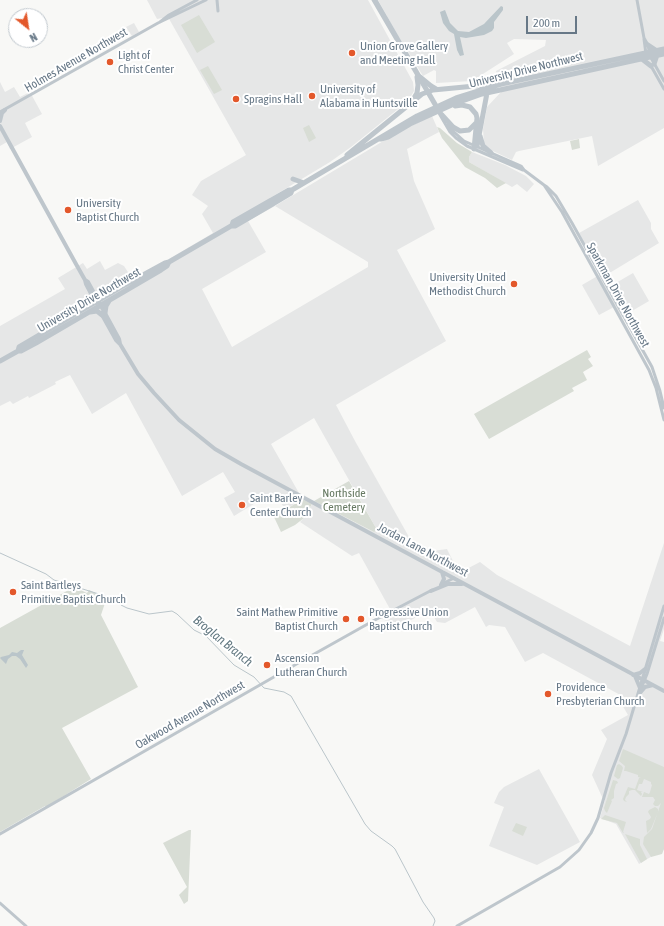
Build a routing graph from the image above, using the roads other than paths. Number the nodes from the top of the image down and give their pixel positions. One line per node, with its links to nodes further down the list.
1 (197, 0): 8 (main road, Holmes Avenue Northwest)
2 (206, 0): 8 (main road, Holmes Avenue Northwest)
3 (217, 0): 7 (main road)
4 (373, 0): 16 (main road, Sparkman Drive Northwest)
5 (376, 0): 16 (main road, Sparkman Drive Northwest)
6 (637, 0): 9 (main road)
7 (218, 11)
8 (160, 22): 25 (main road, Holmes Avenue Northwest)
9 (644, 38): 10 (main road); 14 (main road)
10 (648, 45): 12 (highway); 14 (main road)
11 (664, 49): 12 (highway, University Drive Northwest)
12 (657, 53): 13 (highway, University Drive Northwest); 14 (highway, University Drive Northwest); 15 (highway)
13 (664, 54)
14 (647, 55): 15 (highway); 15 (main road); 18 (highway, University Drive Northwest); 22 (highway, University Drive Northwest)
15 (653, 65): 17 (main road); 20 (main road)
16 (418, 77): 19 (highway); 21 (main road, Sparkman Drive Northwest); 23 (highway)
17 (664, 81)
18 (501, 84): 19 (highway); 24 (highway, University Drive Northwest)
19 (437, 89): 21 (highway)
20 (664, 89)
21 (428, 92): 23 (highway); 28 (main road, Sparkman Drive Northwest); 36 (main road, Sparkman Drive Northwest)
22 (487, 93): 24 (highway, University Drive Northwest); 34 (highway)
23 (413, 101): 39 (highway)
24 (446, 105): 27 (highway, University Drive Northwest); 31 (highway)
25 (5, 110): 26 (main road); 30 (main road)
26 (0, 111)
27 (429, 113): 29 (highway, University Drive Northwest); 33 (highway, University Drive Northwest)
28 (442, 115): 31 (highway); 36 (main road, Sparkman Drive Northwest)
29 (414, 117): 33 (highway); 35 (highway, University Drive Northwest)
30 (0, 121)
31 (476, 122): 36 (highway)
32 (0, 126): 46 (main road, Jordan Lane Northwest)
33 (396, 132): 35 (highway, University Drive Northwest)
34 (479, 134): 36 (highway); 37 (highway)
35 (378, 140): 39 (highway, University Drive Northwest)
36 (475, 147): 37 (main road, Sparkman Drive Northwest); 38 (main road, Sparkman Drive Northwest)
37 (491, 154): 38 (main road, Sparkman Drive Northwest)
38 (524, 170): 42 (main road, Sparkman Drive Northwest)
39 (322, 172): 41 (highway, University Drive Northwest)
40 (293, 178): 41 (highway)
41 (304, 183): 43 (highway, University Drive Northwest)
42 (544, 186): 52 (main road, Sparkman Drive Northwest); 53 (main road, Sparkman Drive Northwest)
43 (292, 190): 44 (highway, University Drive Northwest); 44 (highway, University Drive Northwest)
44 (260, 209): 45 (highway, University Drive Northwest); 45 (highway, University Drive Northwest)
45 (232, 225): 47 (highway, University Drive Northwest)
46 (93, 294): 47 (highway); 48 (main road, Jordan Lane Northwest); 49 (highway)
47 (110, 297): 48 (highway, University Drive Northwest); 50 (highway)
48 (98, 304): 49 (highway, University Drive Northwest); 50 (main road, Jordan Lane Northwest)
49 (89, 309): 50 (highway); 51 (highway, University Drive Northwest)
50 (104, 314): 54 (main road, Jordan Lane Northwest)
51 (0, 361)
52 (664, 408)
53 (664, 420)
54 (442, 572): 55 (main road, Jordan Lane Northwest); 56 (main road)
55 (454, 578): 56 (main road, Oakwood Avenue Northwest); 57 (main road, Jordan Lane Northwest)
56 (441, 585): 58 (main road, Oakwood Avenue Northwest)
57 (469, 586): 58 (main road); 62 (main road, Jordan Lane Northwest)
58 (431, 590): 69 (main road, Oakwood Avenue Northwest)
59 (664, 606): 61 (main road)
60 (664, 618): 63 (main road)
61 (645, 669): 62 (main road); 63 (main road)
62 (633, 674): 63 (main road, Jordan Lane Northwest); 65 (main road)
63 (643, 680): 64 (main road, Jordan Lane Northwest); 65 (main road); 67 (main road)
64 (654, 685): 66 (main road, Jordan Lane Northwest); 67 (main road)
65 (640, 688): 68 (main road)
66 (664, 691)
67 (639, 694): 68 (main road)
68 (633, 711): 72 (main road)
69 (0, 834)
70 (0, 902): 71 (main road)
71 (26, 926)
72 (457, 926)

